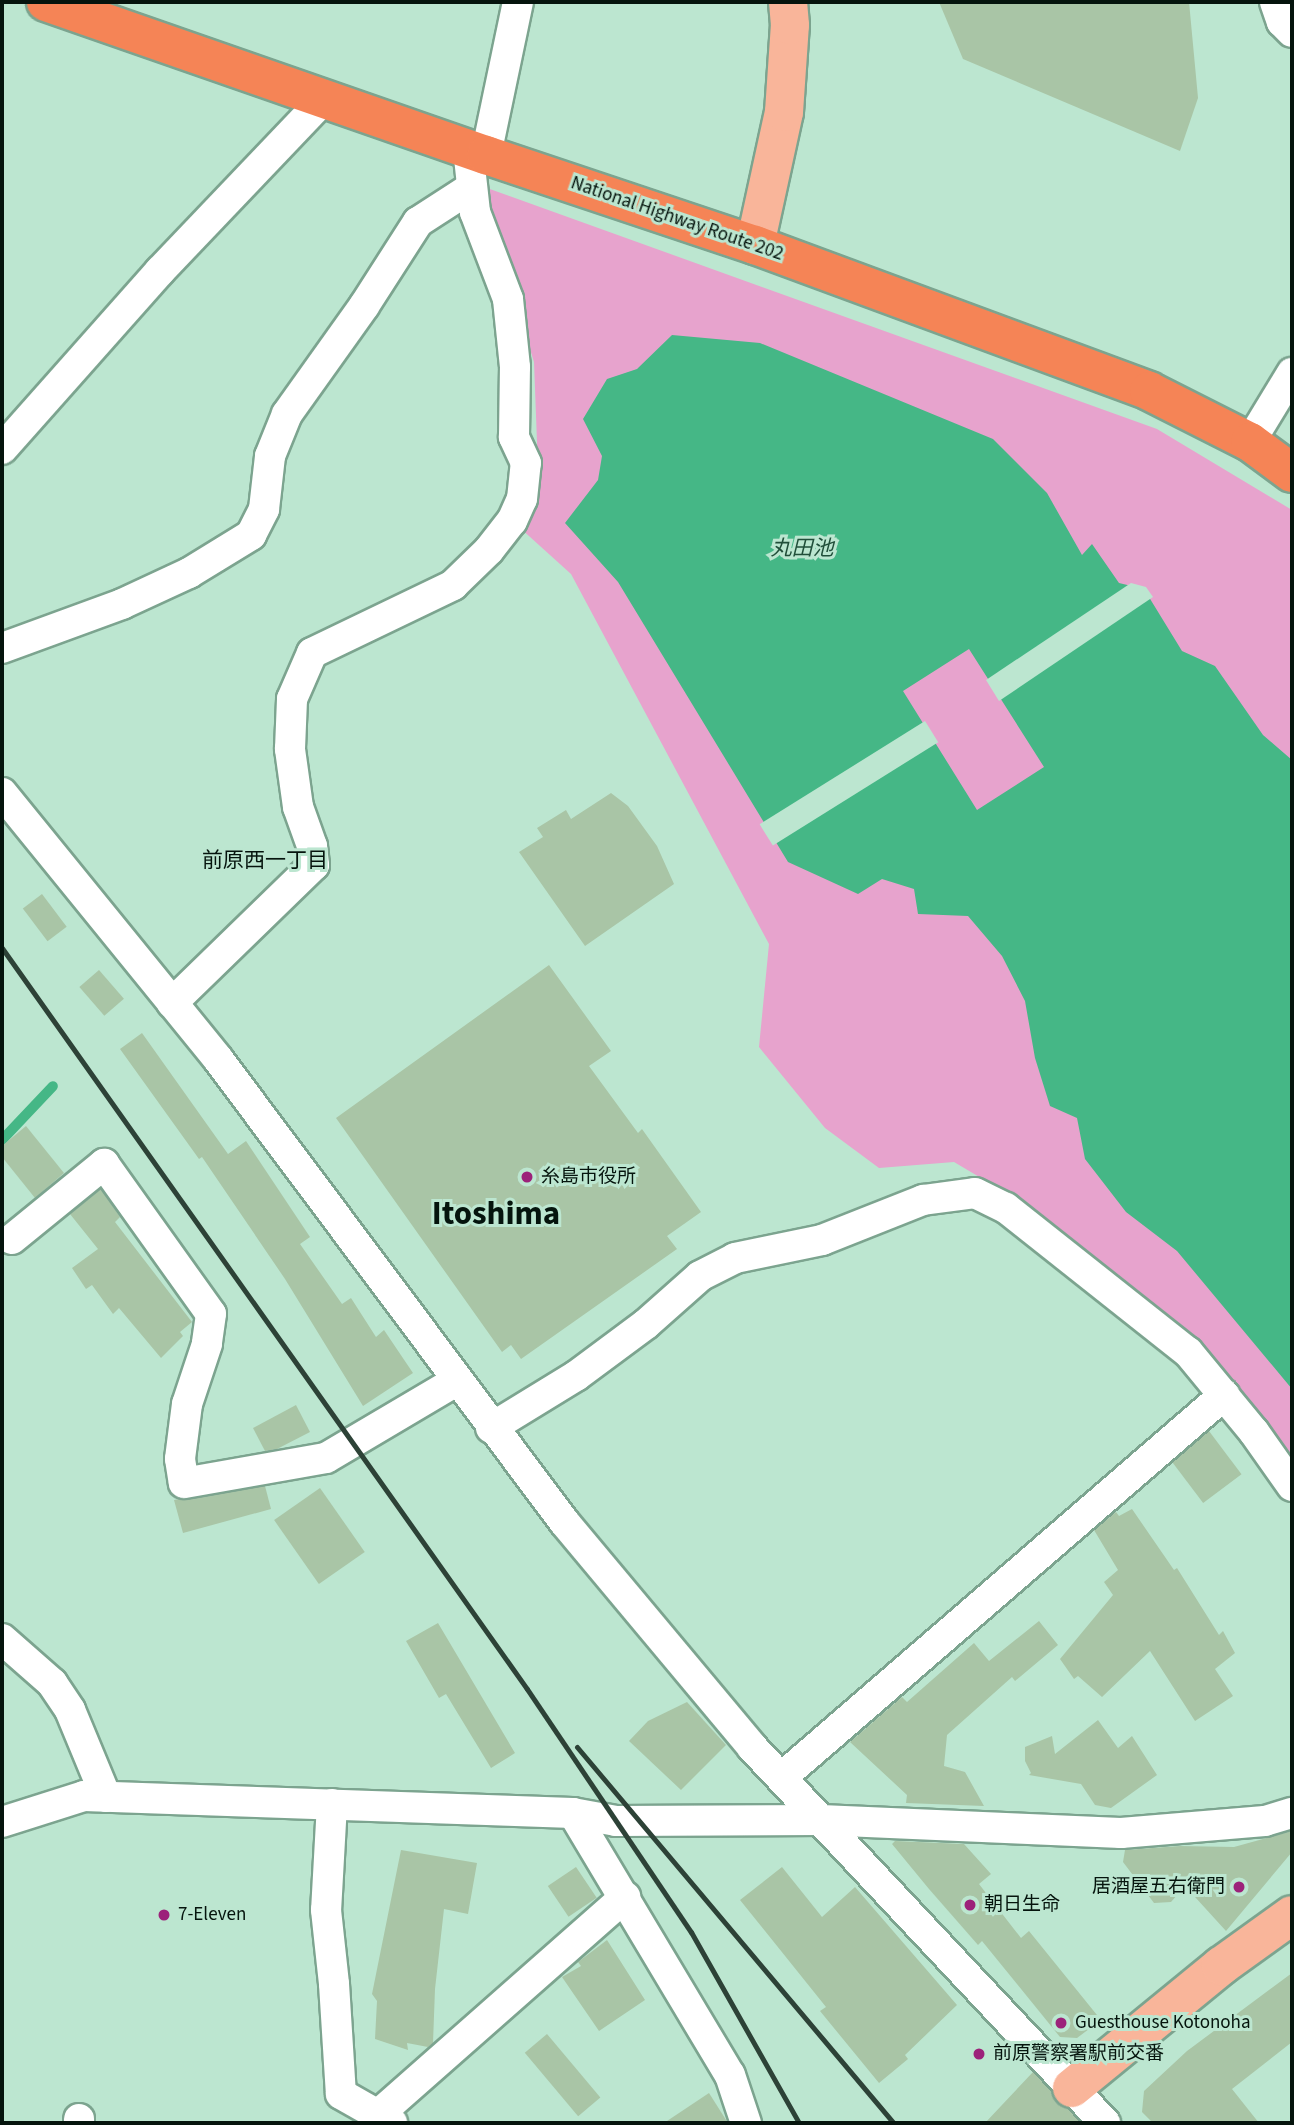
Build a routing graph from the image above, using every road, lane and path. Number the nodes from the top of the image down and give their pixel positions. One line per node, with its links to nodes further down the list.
1 (46, 2): 6 (highway, National Highway Route 202)
2 (518, 2): 7 (street)
3 (788, 2): 8 (main road)
4 (1275, 2): 5 (street)
5 (1292, 32)
6 (324, 99): 7 (highway, National Highway Route 202); 11 (street)
7 (475, 164): 8 (highway, National Highway Route 202); 13 (street); 15 (street)
8 (755, 244): 10 (highway, National Highway Route 202)
9 (1292, 373): 10 (street)
10 (1250, 442): 12 (highway, National Highway Route 202)
11 (2, 449)
12 (1292, 473)
13 (3, 644)
14 (2, 793): 15 (street)
15 (172, 1003): 17 (street)
16 (12, 1239): 17 (street)
17 (456, 1381): 19 (street)
18 (1224, 1395): 19 (street); 20 (street); 22 (street)
19 (491, 1428): 22 (street)
20 (1292, 1486)
21 (2, 1639): 23 (street)
22 (781, 1778): 27 (street)
23 (106, 1797): 24 (street); 28 (street)
24 (332, 1804): 26 (street); 32 (street)
25 (1292, 1812): 27 (street)
26 (573, 1813): 27 (street); 29 (street)
27 (821, 1820): 31 (street)
28 (2, 1822)
29 (625, 1897): 32 (street); 33 (street)
30 (1292, 1915): 31 (main road)
31 (1072, 2088): 34 (street)
32 (386, 2118)
33 (747, 2123)
34 (1105, 2123)

